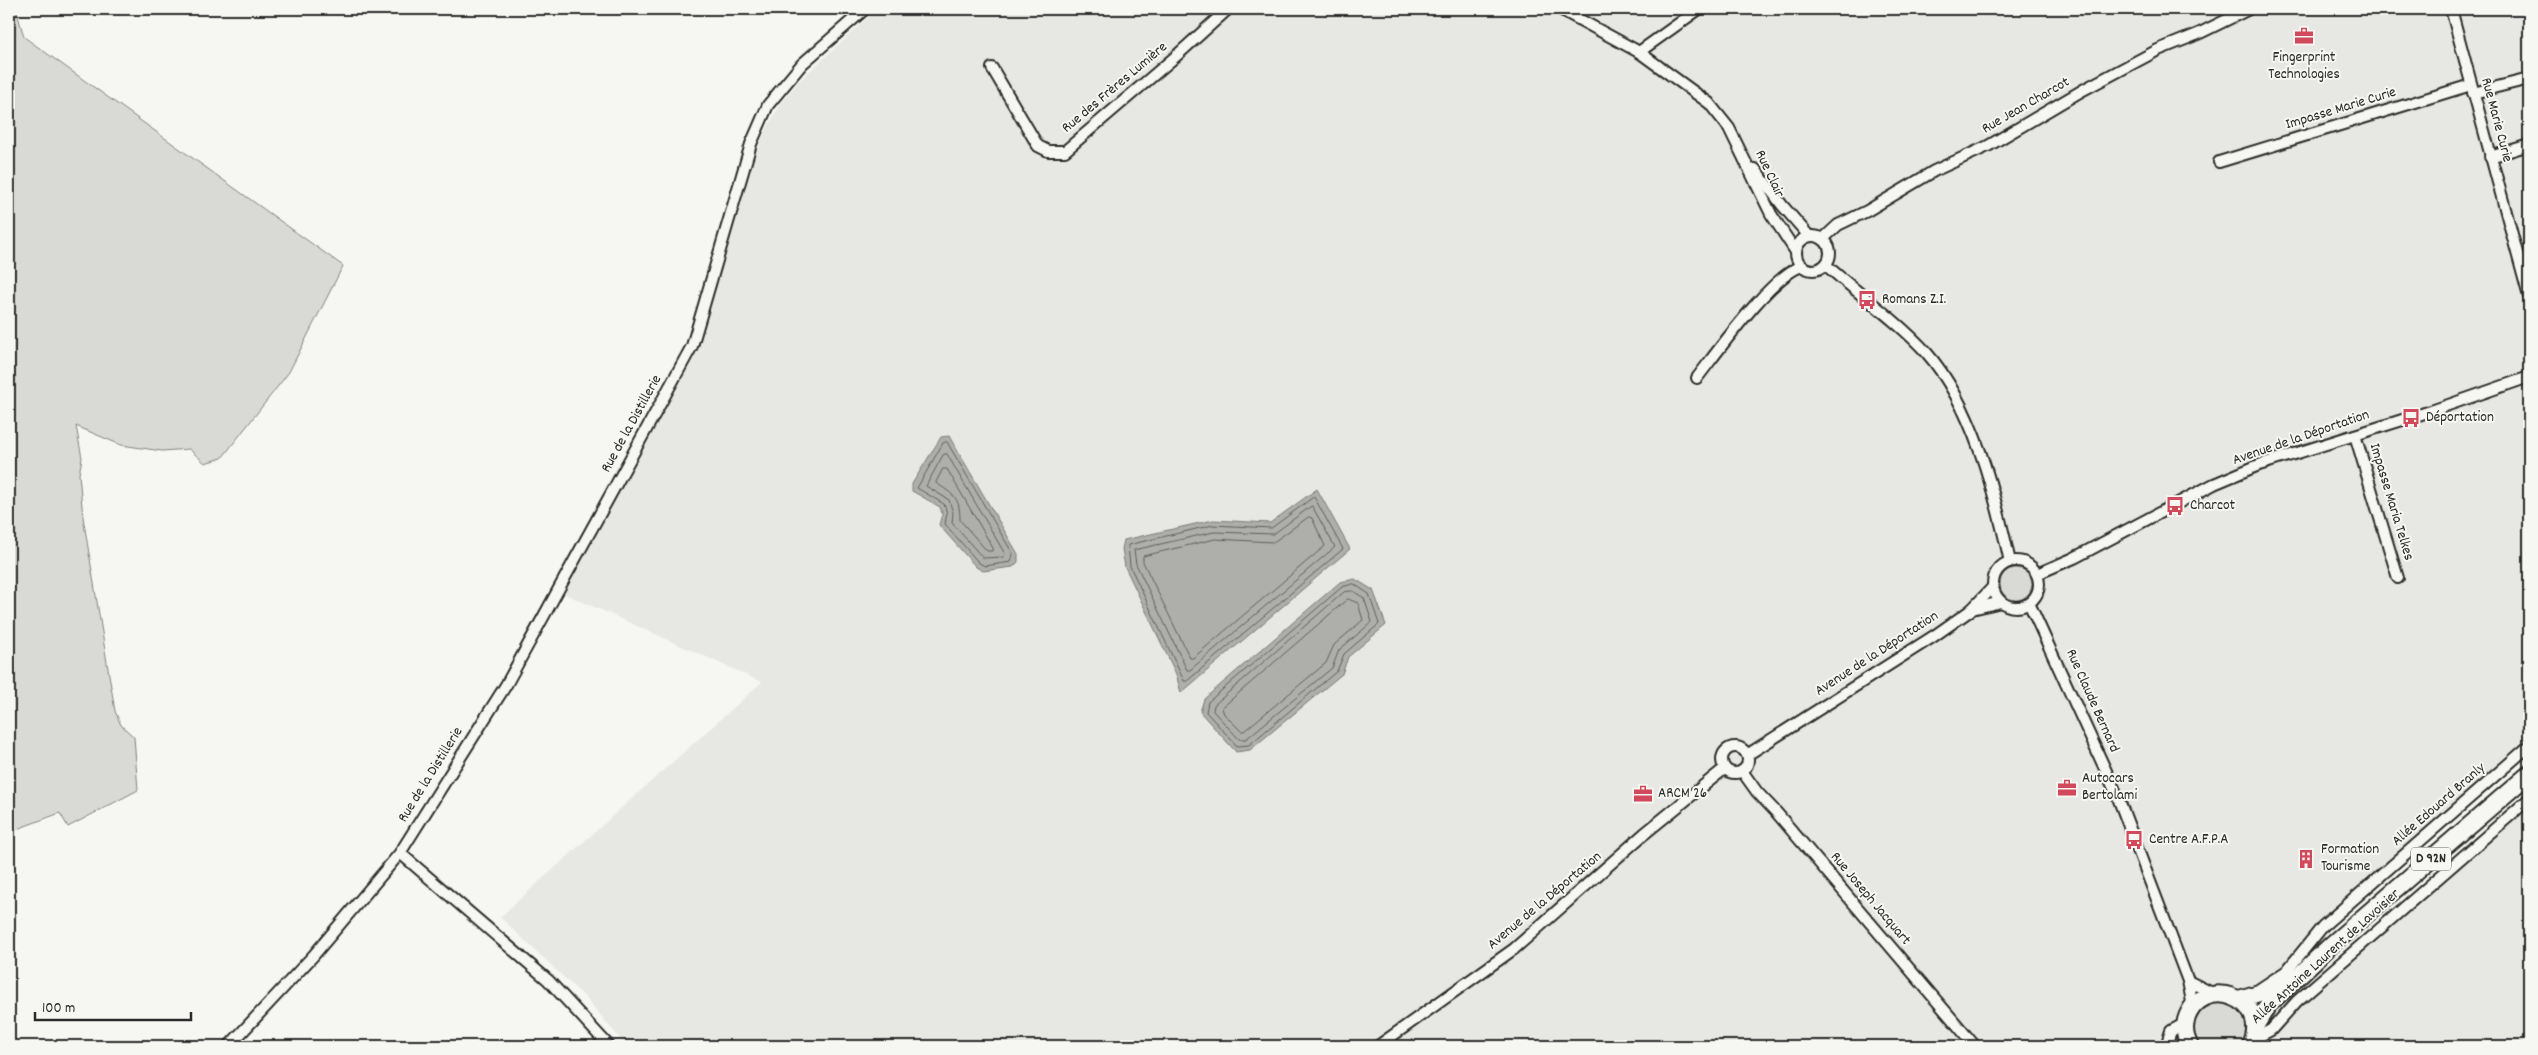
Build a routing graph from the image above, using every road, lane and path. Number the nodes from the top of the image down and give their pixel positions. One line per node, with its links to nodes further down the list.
1 (865, 9): 37 (street, Rue de la Distillerie)
2 (1228, 9): 8 (street, Rue des Frères Lumière)
3 (1560, 9): 7 (street)
4 (1699, 9): 7 (street)
5 (2249, 9): 16 (street, Rue Jean Charcot)
6 (2451, 9): 10 (street, Rue Marie Curie)
7 (1638, 52): 12 (street)
8 (992, 68)
9 (2529, 79): 10 (street, Impasse Marie Curie)
10 (2472, 89): 13 (street, Rue Marie Curie); 14 (street, Impasse Marie Curie)
11 (2529, 146): 13 (street)
12 (1742, 150): 15 (street, Rue Clair); 17 (street, Rue Clair)
13 (2490, 157): 20 (street, Rue Marie Curie)
14 (2219, 162)
15 (1809, 236): 16 (street); 17 (street)
16 (1823, 238): 18 (street)
17 (1796, 252): 19 (street)
18 (1826, 265): 19 (street); 24 (street)
19 (1802, 266): 22 (street)
20 (2529, 297)
21 (2529, 377): 23 (street, Avenue de la Déportation)
22 (1697, 378)
23 (2355, 434): 25 (street, Avenue de la Déportation); 26 (street, Impasse Maria Telkes)
24 (2010, 562): 25 (street); 27 (street)
25 (2037, 574): 29 (street)
26 (2398, 578)
27 (1993, 588): 28 (street); 30 (street)
28 (2001, 602): 29 (street); 30 (street)
29 (2029, 604): 40 (street, Rue Claude Bernard)
30 (1971, 610): 32 (street, Avenue de la Déportation)
31 (2529, 746): 39 (street, Allée Edouard Branly)
32 (1747, 755): 33 (street); 34 (street)
33 (1724, 769): 34 (street); 49 (street, Avenue de la Déportation)
34 (1742, 771): 50 (street, Rue Joseph Jacquart)
35 (2529, 774): 38 (main road, D 92N)
36 (2529, 799): 45 (street, Allée Antoine Laurent de Lavoisier)
37 (400, 853): 47 (street, Rue de la Distillerie); 48 (street)
38 (2332, 944): 39 (main road, D 92N); 45 (main road, D 92N)
39 (2288, 974): 42 (main road, D 92N)
40 (2188, 981): 41 (street); 43 (street, Rue Claude Bernard)
41 (2216, 994): 42 (main road); 43 (main road)
42 (2239, 999): 45 (main road)
43 (2193, 1007): 44 (main road)
44 (2186, 1023): 46 (main road); 51 (street)
45 (2254, 1037)
46 (2188, 1045)
47 (229, 1046)
48 (609, 1046)
49 (1378, 1046)
50 (1975, 1046)
51 (2166, 1046)

